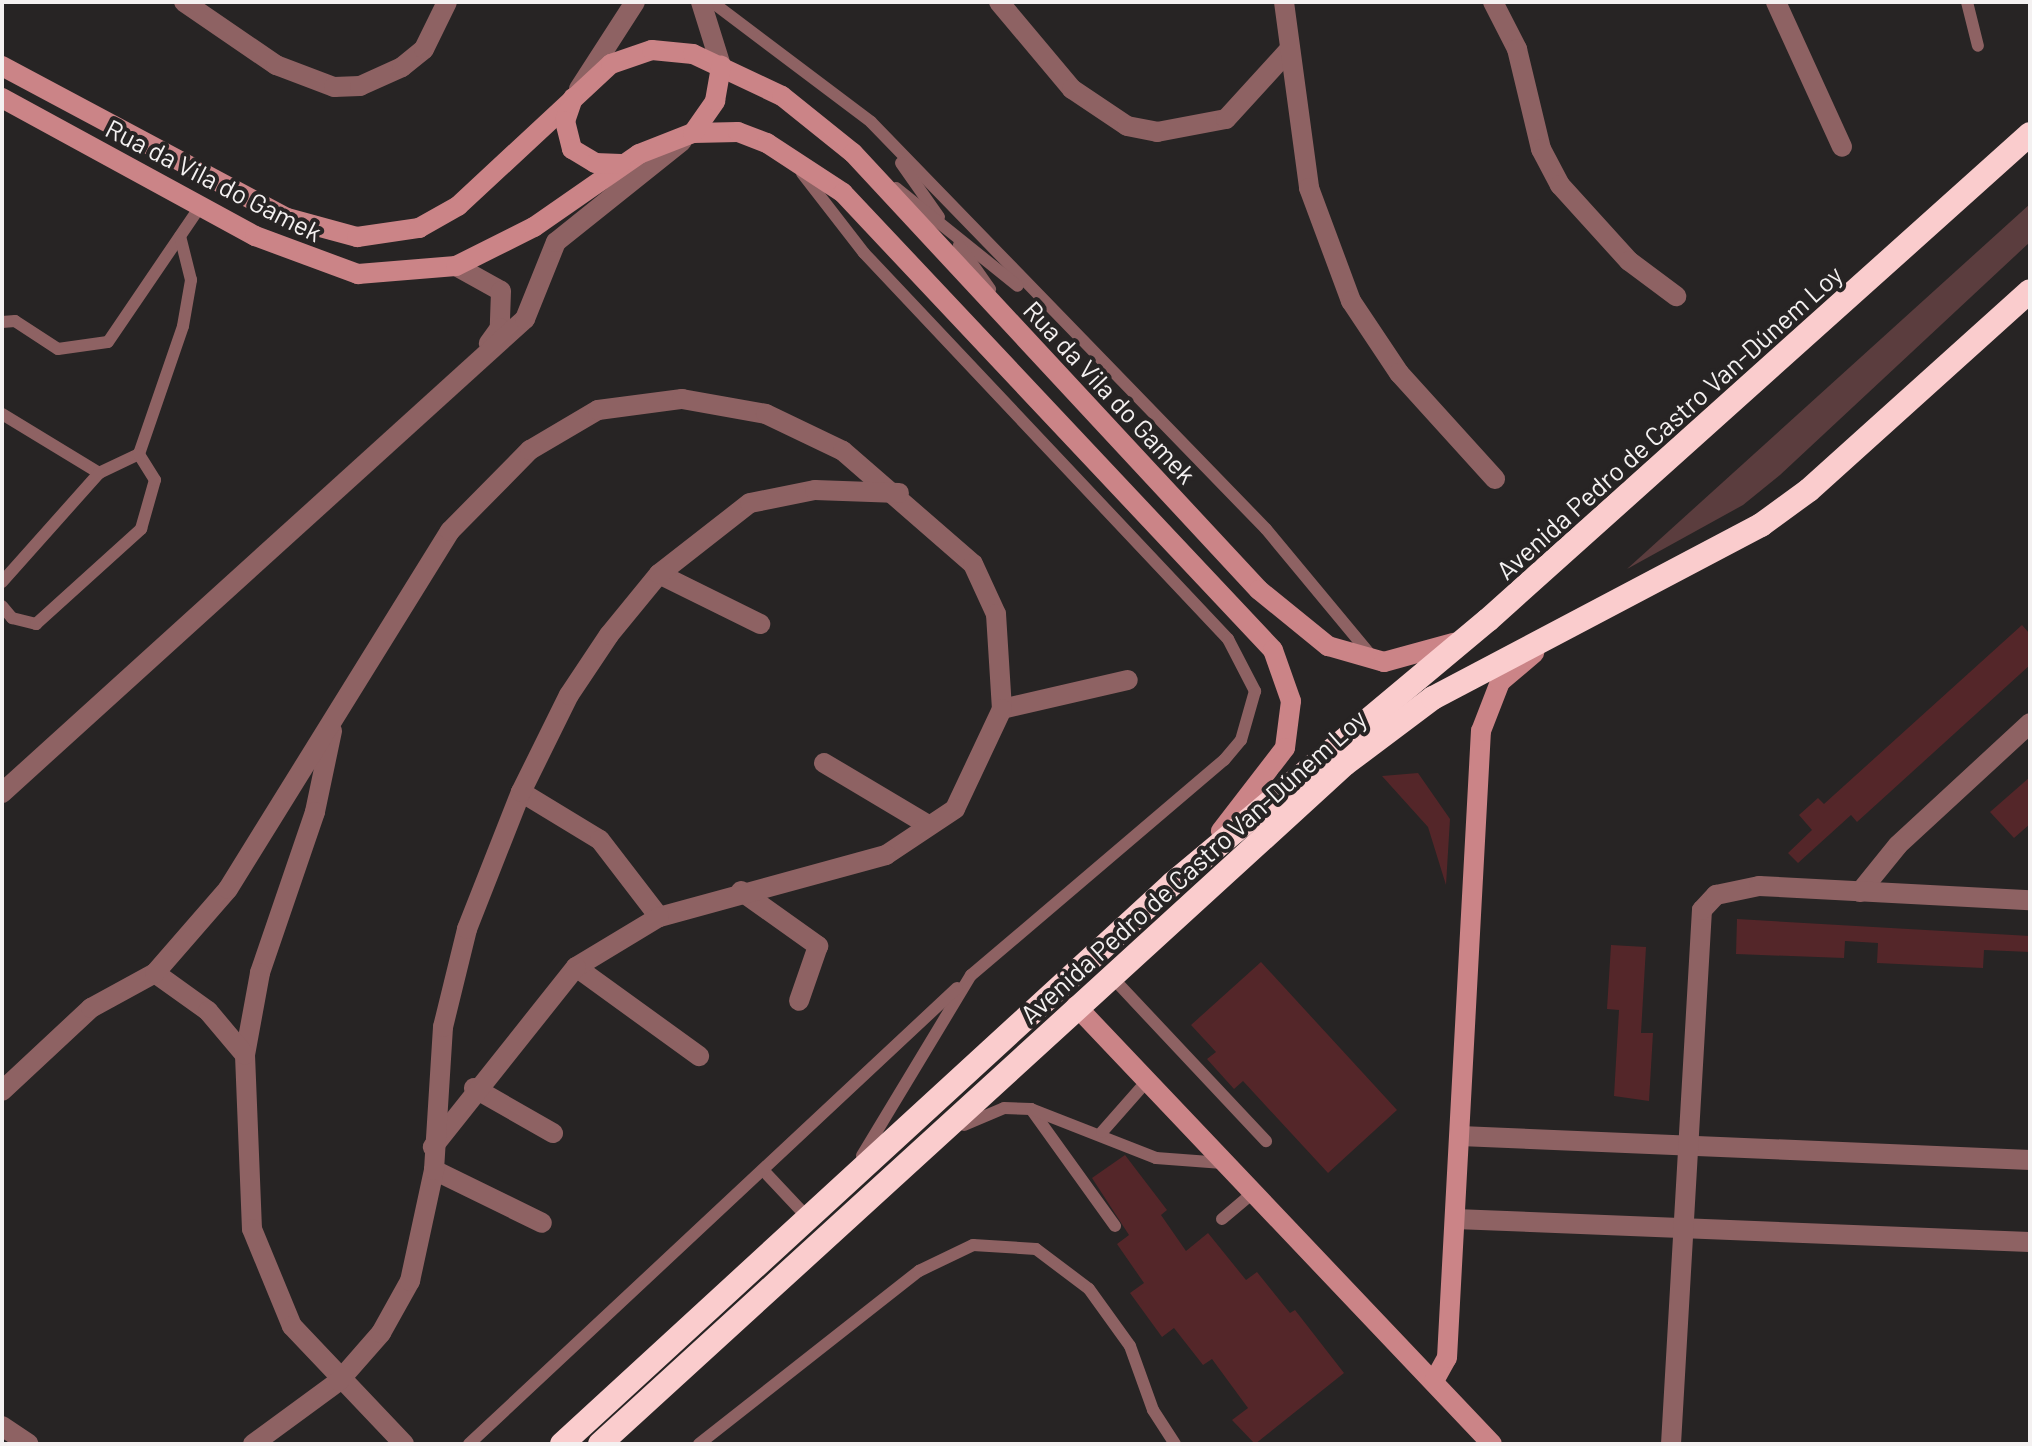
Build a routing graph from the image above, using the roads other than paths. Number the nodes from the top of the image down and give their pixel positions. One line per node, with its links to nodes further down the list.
1 (184, 2): 2 (street)
2 (447, 2)
3 (635, 2): 15 (street)
4 (701, 2): 14 (street)
5 (712, 2): 17 (lane)
6 (999, 2): 12 (street)
7 (1284, 2): 12 (street)
8 (1493, 2): 29 (street)
9 (1776, 2): 20 (street)
10 (1967, 2): 11 (lane)
11 (1978, 46)
12 (1288, 51): 37 (street)
13 (2, 66): 15 (main road, Rua da Vila do Gamek)
14 (721, 66): 15 (main road, Rua da Vila do Gamek); 18 (main road); 22 (main road, Rua da Vila do Gamek)
15 (575, 94): 23 (main road)
16 (2, 98): 24 (main road, Rua da Vila do Gamek)
17 (877, 129): 25 (lane); 30 (lane)
18 (693, 133): 21 (main road, Rua da Vila do Gamek); 23 (main road, Rua da Vila do Gamek); 33 (street)
19 (2030, 134): 43 (highway, Avenida Pedro de Castro Van-Dúnem Loy)
20 (1842, 147)
21 (780, 151): 54 (main road, Rua da Vila do Gamek); 61 (lane, Rua da Vila do Gamek)
22 (853, 153): 25 (lane); 32 (main road, Rua da Vila do Gamek)
23 (622, 164): 27 (main road, Rua da Vila do Gamek)
24 (199, 208): 26 (lane); 27 (main road, Rua da Vila do Gamek)
25 (949, 230): 30 (lane); 32 (lane)
26 (180, 236): 31 (lane); 35 (lane)
27 (456, 266): 33 (street)
28 (2030, 291): 42 (highway, Avenida Pedro de Castro Van-Dúnem Loy)
29 (1676, 296)
30 (1058, 319): 45 (lane)
31 (2, 322)
32 (1029, 343): 45 (main road, Rua da Vila do Gamek)
33 (482, 352): 52 (street)
34 (2, 414): 36 (lane)
35 (139, 454): 36 (lane); 41 (lane)
36 (99, 473): 40 (lane)
37 (1495, 479)
38 (899, 493): 39 (street); 47 (street); 49 (street)
39 (659, 574): 44 (street); 51 (street)
40 (2, 582)
41 (2, 606)
42 (1583, 619): 62 (highway, Avenida Pedro de Castro Van-Dúnem Loy); 73 (main road)
43 (1488, 620): 45 (main road, Rua da Vila do Gamek); 54 (highway, Avenida Pedro de Castro Van-Dúnem Loy)
44 (760, 624)
45 (1384, 662)
46 (1128, 680): 47 (street)
47 (1002, 709): 53 (street)
48 (2030, 723): 56 (street)
49 (333, 727): 60 (street); 65 (street)
50 (824, 763): 53 (street)
51 (521, 792): 58 (street); 76 (street)
52 (2, 793)
53 (928, 825): 55 (street)
54 (1221, 838): 83 (highway, Avenida Pedro de Castro Van-Dúnem Loy)
55 (741, 891): 58 (street); 63 (street)
56 (1860, 892): 57 (street); 75 (street)
57 (2030, 900)
58 (659, 917): 59 (street)
59 (576, 967): 66 (street); 69 (street)
60 (155, 973): 65 (street); 67 (street)
61 (971, 975): 80 (lane); 83 (lane, Rua da Vila do Gamek)
62 (1110, 975): 64 (highway, Avenida Pedro de Castro Van-Dúnem Loy); 74 (lane)
63 (799, 1001)
64 (1076, 1006): 68 (main road); 81 (highway, Avenida Pedro de Castro Van-Dúnem Loy)
65 (245, 1055): 91 (street)
66 (699, 1056)
67 (6, 1078)
68 (1147, 1081): 71 (lane); 78 (main road)
69 (474, 1088): 72 (street); 76 (street)
70 (1031, 1109): 71 (lane); 81 (lane); 88 (lane)
71 (1102, 1132): 78 (lane)
72 (553, 1133)
73 (1460, 1136): 75 (street); 86 (main road)
74 (1266, 1141)
75 (1685, 1145): 77 (street); 89 (street)
76 (433, 1147): 79 (street)
77 (2030, 1160)
78 (1227, 1164): 82 (main road)
79 (434, 1170): 87 (street); 91 (street)
80 (763, 1170): 84 (lane); 97 (lane)
81 (887, 1180): 99 (highway, Avenida Pedro de Castro Van-Dúnem Loy)
82 (1254, 1192): 85 (lane); 92 (main road)
83 (835, 1193): 84 (highway, Avenida Pedro de Castro Van-Dúnem Loy)
84 (808, 1218): 98 (highway, Avenida Pedro de Castro Van-Dúnem Loy)
85 (1222, 1219)
86 (1455, 1219): 89 (street); 92 (main road)
87 (542, 1223)
88 (1115, 1226)
89 (1681, 1227): 90 (street); 103 (street)
90 (2030, 1242)
91 (339, 1381): 95 (street); 96 (street)
92 (1434, 1381): 102 (main road)
93 (2, 1426): 94 (street)
94 (29, 1444)
95 (253, 1444)
96 (404, 1444)
97 (469, 1444)
98 (562, 1444)
99 (600, 1444)
100 (699, 1444): 101 (lane)
101 (1175, 1444)
102 (1492, 1444)
103 (1671, 1444)

